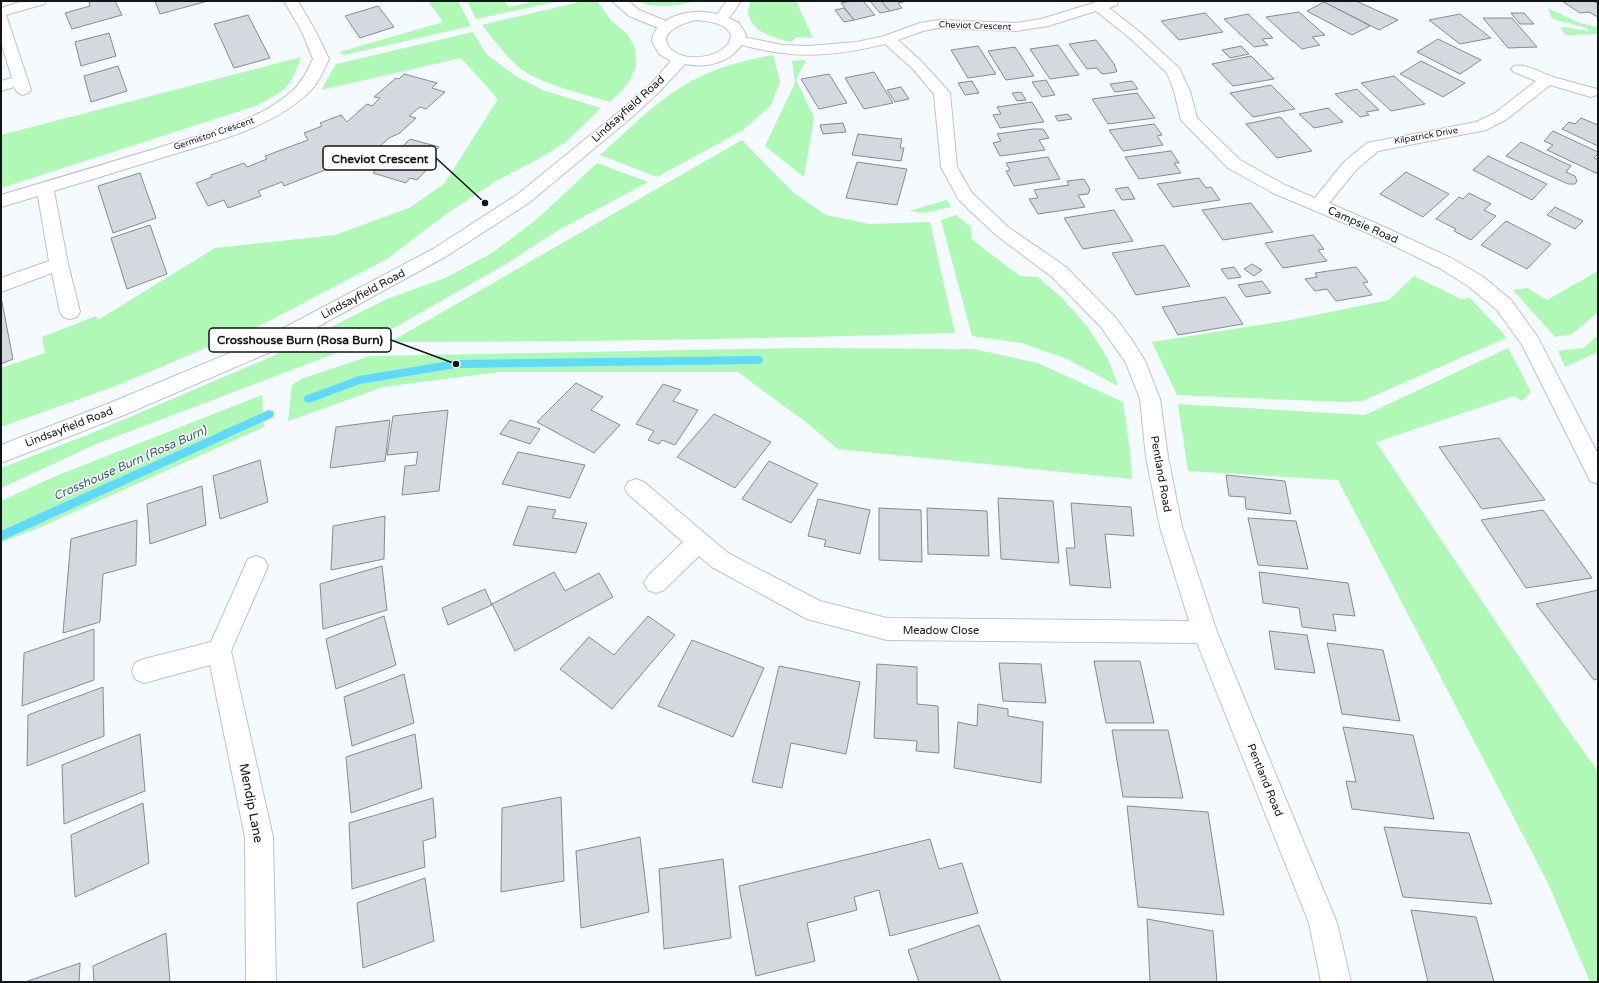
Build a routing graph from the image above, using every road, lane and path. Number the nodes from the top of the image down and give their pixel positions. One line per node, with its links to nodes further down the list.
1 (39, 1): 7 (street)
2 (291, 1): 18 (street, Germiston Crescent)
3 (619, 1): 10 (street)
4 (734, 1): 9 (street)
5 (1115, 1): 6 (street, Cheviot Crescent)
6 (1098, 6): 11 (street, Cheviot Crescent); 20 (street, Campsie Road)
7 (1, 12)
8 (1, 18): 16 (street)
9 (721, 18): 10 (street); 12 (street)
10 (666, 26): 13 (street)
11 (888, 39): 12 (street, Cheviot Crescent); 30 (street, Pentland Road)
12 (739, 40): 13 (street)
13 (681, 59): 24 (street, Lindsayfield Road)
14 (1519, 70): 15 (street)
15 (1547, 80): 17 (street); 20 (street, Kilpatrick Drive)
16 (1, 86)
17 (1591, 92)
18 (45, 187): 19 (street, Germiston Crescent); 21 (street)
19 (1, 201)
20 (1318, 206): 25 (street, Campsie Road)
21 (58, 264): 22 (street); 23 (street)
22 (1, 285)
23 (70, 312)
24 (1, 454)
25 (1598, 475)
26 (636, 488): 27 (street, Meadow Close)
27 (699, 542): 29 (street); 30 (street, Meadow Close)
28 (256, 566): 31 (street)
29 (656, 582)
30 (1205, 632): 34 (street, Pentland Road)
31 (219, 651): 32 (street); 33 (street, Mendip Lane)
32 (144, 671)
33 (261, 982)
34 (1336, 982)

